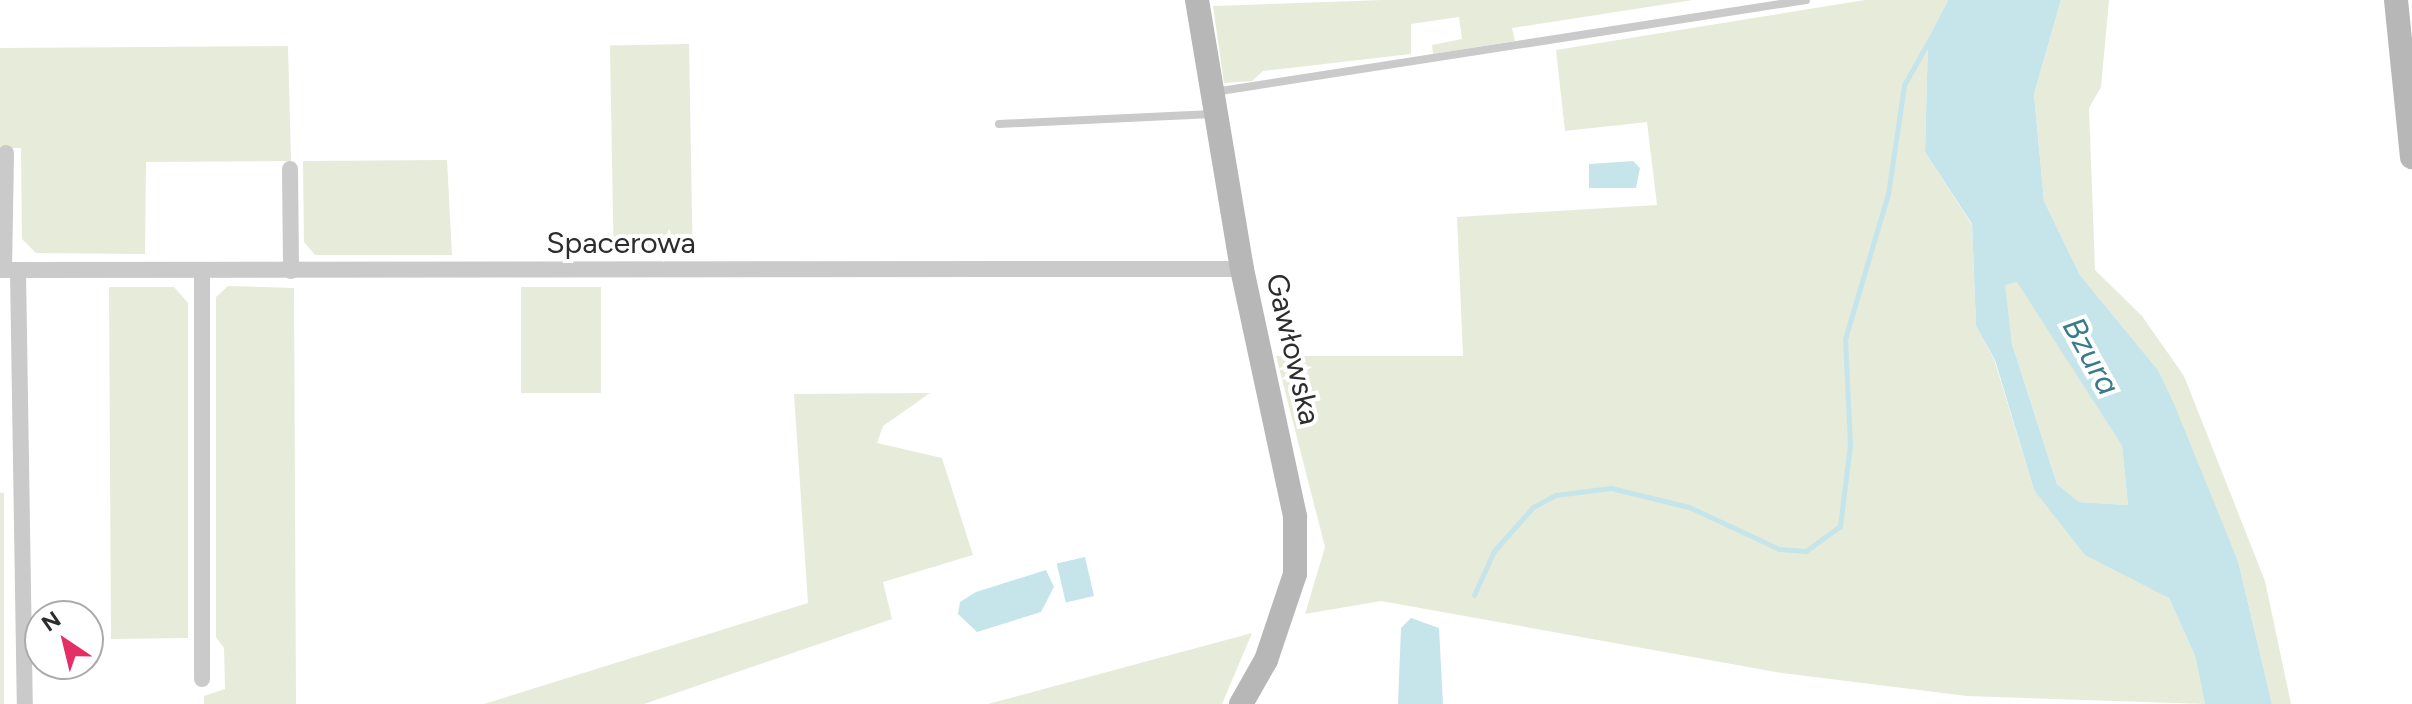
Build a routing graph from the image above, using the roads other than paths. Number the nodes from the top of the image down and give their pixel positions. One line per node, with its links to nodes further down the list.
1 (1197, 0): 5 (street, Gawłowska)
2 (1806, 0): 5 (lane)
3 (2396, 0): 4 (street)
4 (2407, 54): 8 (street)
5 (1212, 103): 6 (lane); 10 (street, Gawłowska)
6 (999, 124)
7 (6, 153): 11 (street)
8 (2412, 157)
9 (290, 169): 13 (street)
10 (1242, 269): 13 (street, Spacerowa); 16 (street, Gawłowska)
11 (7, 270): 12 (street, Spacerowa); 15 (street)
12 (202, 270): 13 (street, Spacerowa); 14 (street)
13 (291, 271)
14 (202, 679)
15 (25, 704)
16 (1241, 704)

